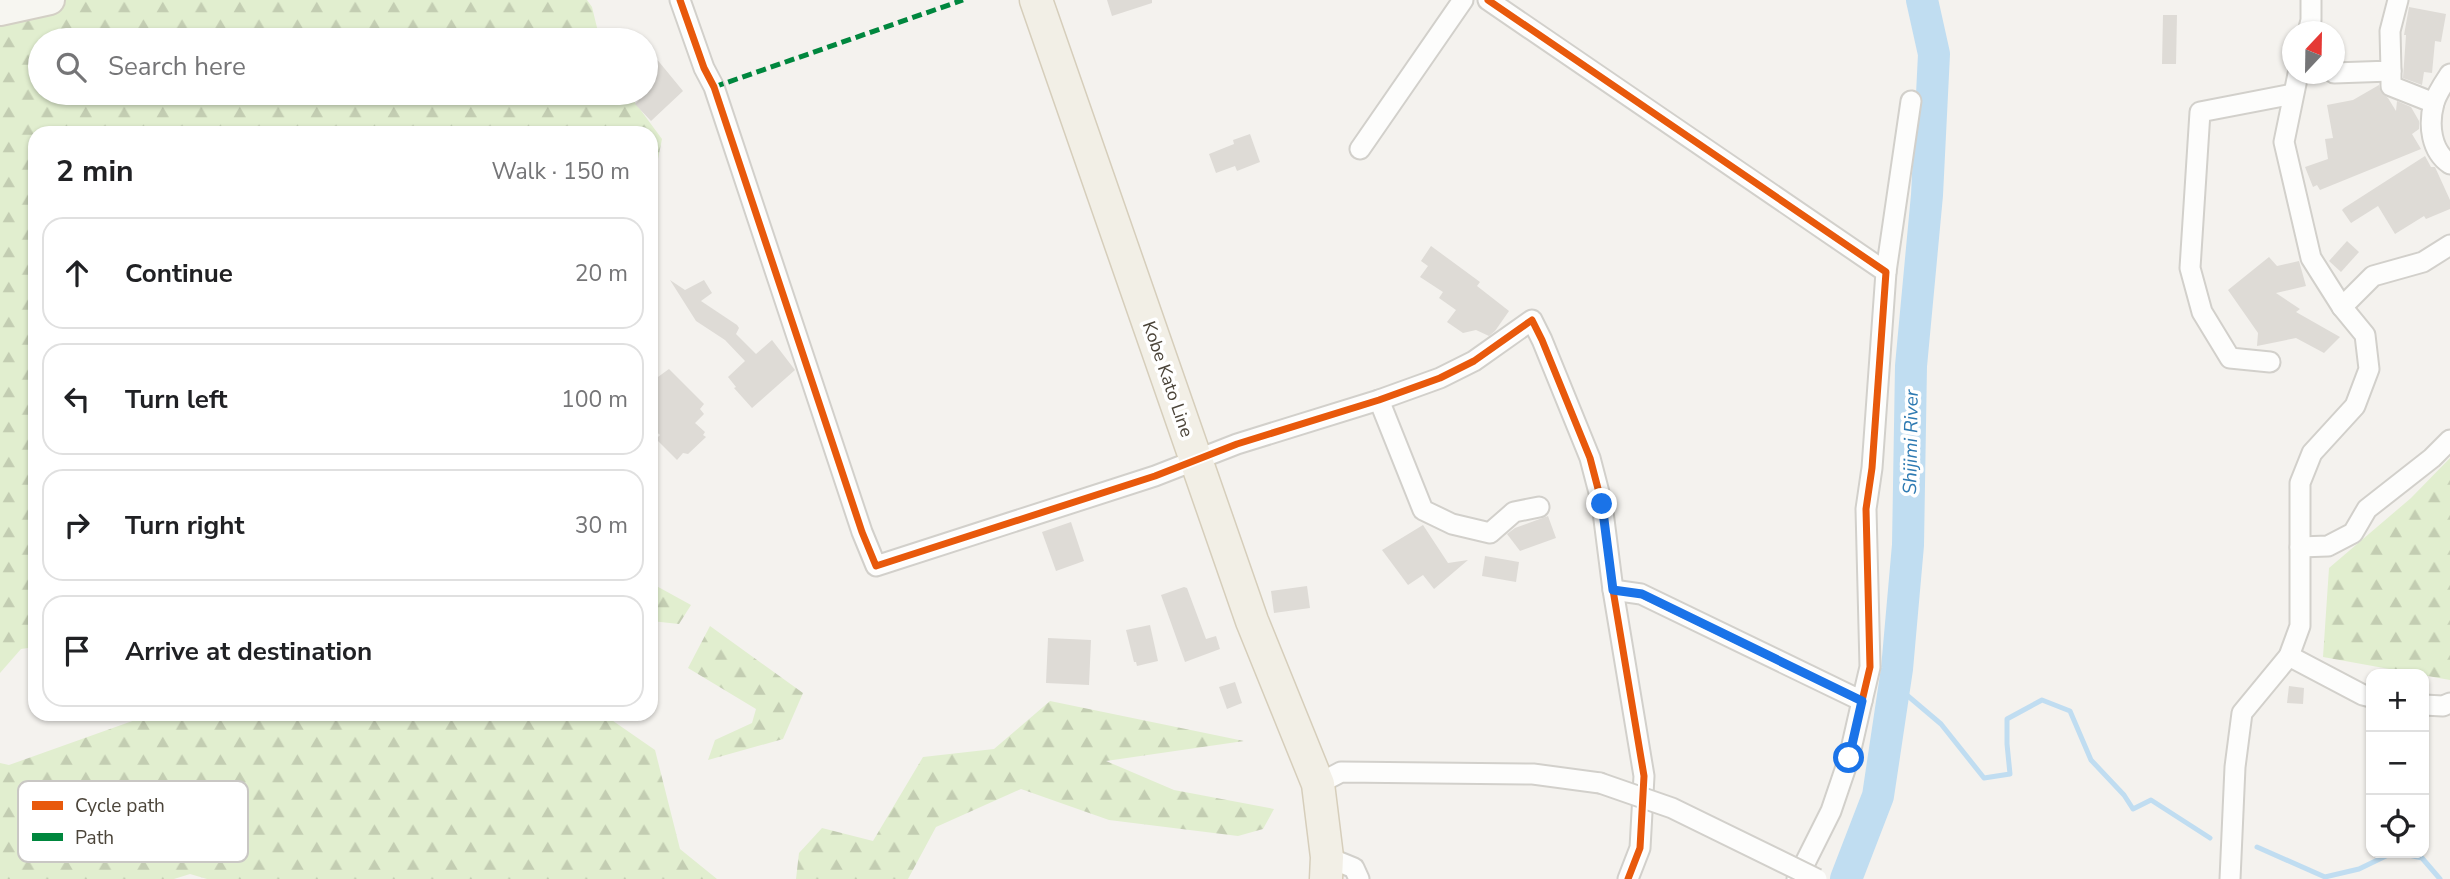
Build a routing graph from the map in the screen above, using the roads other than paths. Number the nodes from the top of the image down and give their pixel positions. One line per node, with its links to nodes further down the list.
1 (50, 0): 8 (street)
2 (680, 0): 25 (street)
3 (1036, 0): 25 (main road, Kobe Kato Line)
4 (1463, 0): 17 (street)
5 (1488, 0): 20 (street)
6 (2311, 0): 9 (street)
7 (2398, 0): 10 (street)
8 (0, 11)
9 (2311, 21)
10 (2391, 71): 11 (street); 16 (street)
11 (2345, 73)
12 (2450, 74): 16 (street)
13 (2296, 84): 14 (street)
14 (2293, 94): 21 (street); 22 (street)
15 (1911, 101): 20 (street)
16 (2434, 103): 18 (street)
17 (1360, 149)
18 (2450, 164)
19 (2450, 245): 21 (street)
20 (1886, 272): 31 (street)
21 (2342, 307): 27 (street)
22 (2270, 362)
23 (1379, 400): 25 (street); 26 (street); 28 (street)
24 (2450, 440): 27 (street)
25 (1195, 459): 34 (main road, Kobe Kato Line)
26 (1539, 507)
27 (2300, 547): 29 (street)
28 (1613, 590): 31 (street); 37 (street)
29 (2289, 656): 30 (street); 40 (street)
30 (2366, 695)
31 (1862, 701): 38 (street)
32 (2450, 703): 33 (street)
33 (2429, 705)
34 (1318, 784): 35 (main road, Kobe Kato Line); 39 (street, bridge)
35 (1327, 868): 36 (street)
36 (1359, 879)
37 (1628, 879)
38 (1797, 879)
39 (1817, 879)
40 (2230, 879)

